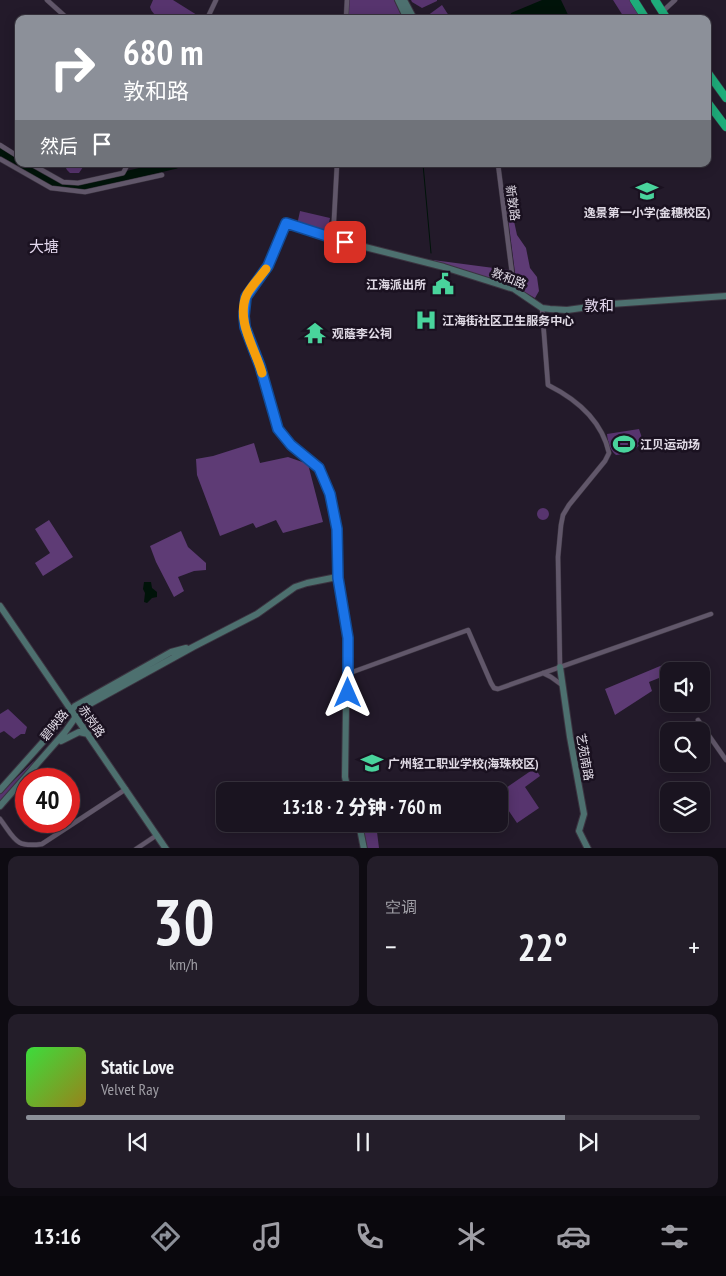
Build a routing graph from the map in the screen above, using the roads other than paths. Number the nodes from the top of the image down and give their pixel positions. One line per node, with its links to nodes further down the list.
1 (48, 0): 10 (street)
2 (216, 0): 11 (street)
3 (347, 0): 12 (street)
4 (398, 0): 13 (street)
5 (404, 0): 14 (street)
6 (634, 0): 15 (highway)
7 (655, 0): 9 (highway)
8 (675, 0): 9 (street)
9 (662, 12): 16 (highway)
10 (64, 15)
11 (209, 15)
12 (346, 15)
13 (405, 15)
14 (412, 15)
15 (643, 15)
16 (664, 15)
17 (711, 78): 18 (highway)
18 (726, 98)
19 (711, 107): 20 (highway)
20 (726, 127)
21 (0, 145): 22 (street)
22 (15, 154)
23 (0, 159): 28 (street)
24 (36, 167): 25 (street)
25 (126, 167)
26 (337, 167): 29 (street)
27 (498, 167): 30 (street, 新敦路)
28 (162, 175)
29 (333, 238): 30 (street, 敦和路); 33 (street, 敦和路)
30 (514, 290): 32 (street, 敦和路)
31 (726, 296): 32 (street, 敦和路)
32 (542, 308): 37 (street)
33 (338, 578): 36 (street, 碧映路); 39 (street)
34 (0, 606): 41 (street, 赤岗路)
35 (712, 614): 37 (street)
36 (192, 647): 41 (street, 碧映路); 42 (street, 碧映路)
37 (560, 667): 38 (street); 40 (street, 艺苑南路)
38 (543, 673): 39 (street); 40 (street)
39 (348, 674): 47 (street)
40 (562, 685): 57 (street, 艺苑南路)
41 (71, 710): 42 (street, 赤岗路); 48 (street, 碧映路)
42 (76, 717): 43 (street, 赤岗路); 45 (street, 碧映路)
43 (88, 734): 45 (street); 49 (street, 赤岗路)
44 (710, 737): 46 (street)
45 (52, 747): 50 (street, 碧映路)
46 (726, 760)
47 (346, 782)
48 (0, 790)
49 (126, 790): 51 (street); 53 (street, 赤岗路)
50 (0, 806)
51 (0, 819)
52 (361, 832): 56 (street)
53 (157, 835): 54 (street); 55 (street, 赤岗路)
54 (136, 848)
55 (166, 848)
56 (364, 848)
57 (588, 848)

